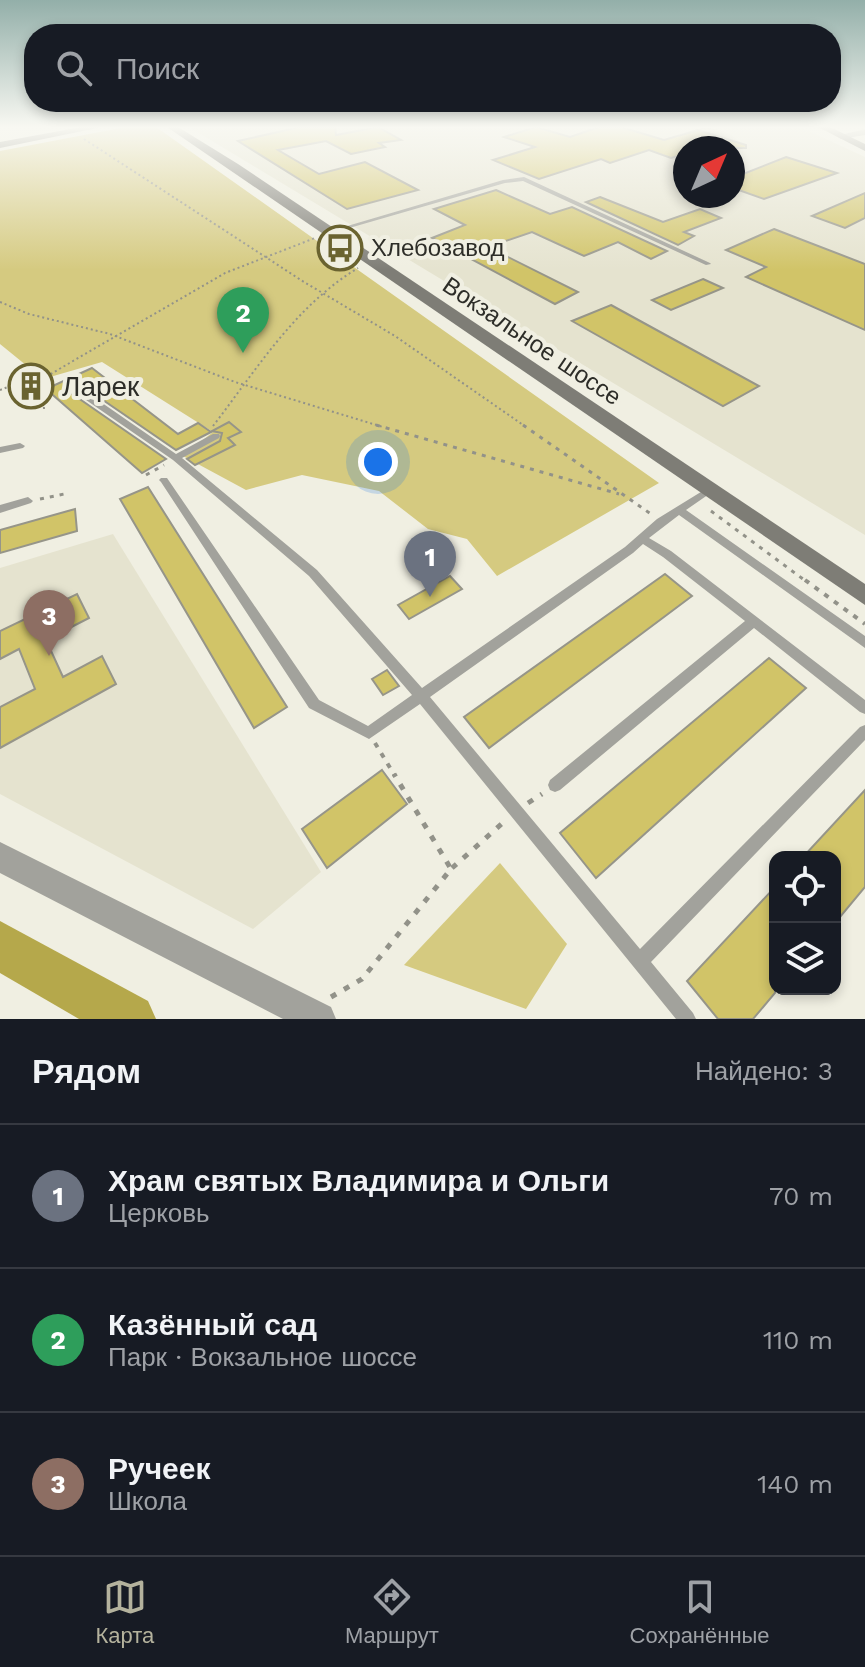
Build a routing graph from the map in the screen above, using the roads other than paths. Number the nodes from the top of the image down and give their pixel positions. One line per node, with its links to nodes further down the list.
1 (243, 175): 2 (main road, Вокзальное шоссе)
2 (330, 232): 3 (lane); 10 (main road, Вокзальное шоссе)
3 (708, 264)
4 (76, 389): 8 (lane)
5 (216, 436): 8 (lane)
6 (20, 446): 7 (lane)
7 (0, 450)
8 (176, 458): 18 (lane)
9 (164, 480): 18 (lane)
10 (709, 490): 13 (lane); 15 (main road, Вокзальное шоссе)
11 (28, 501): 12 (lane)
12 (0, 509)
13 (679, 510): 14 (lane); 17 (lane)
14 (641, 538): 16 (lane); 18 (lane)
15 (865, 596)
16 (754, 621): 19 (lane); 21 (lane)
17 (865, 643)
18 (422, 697): 23 (lane)
19 (865, 708)
20 (865, 731): 23 (lane)
21 (555, 785)
22 (0, 857): 24 (street)
23 (640, 961): 25 (lane)
24 (309, 1017)
25 (687, 1019)

